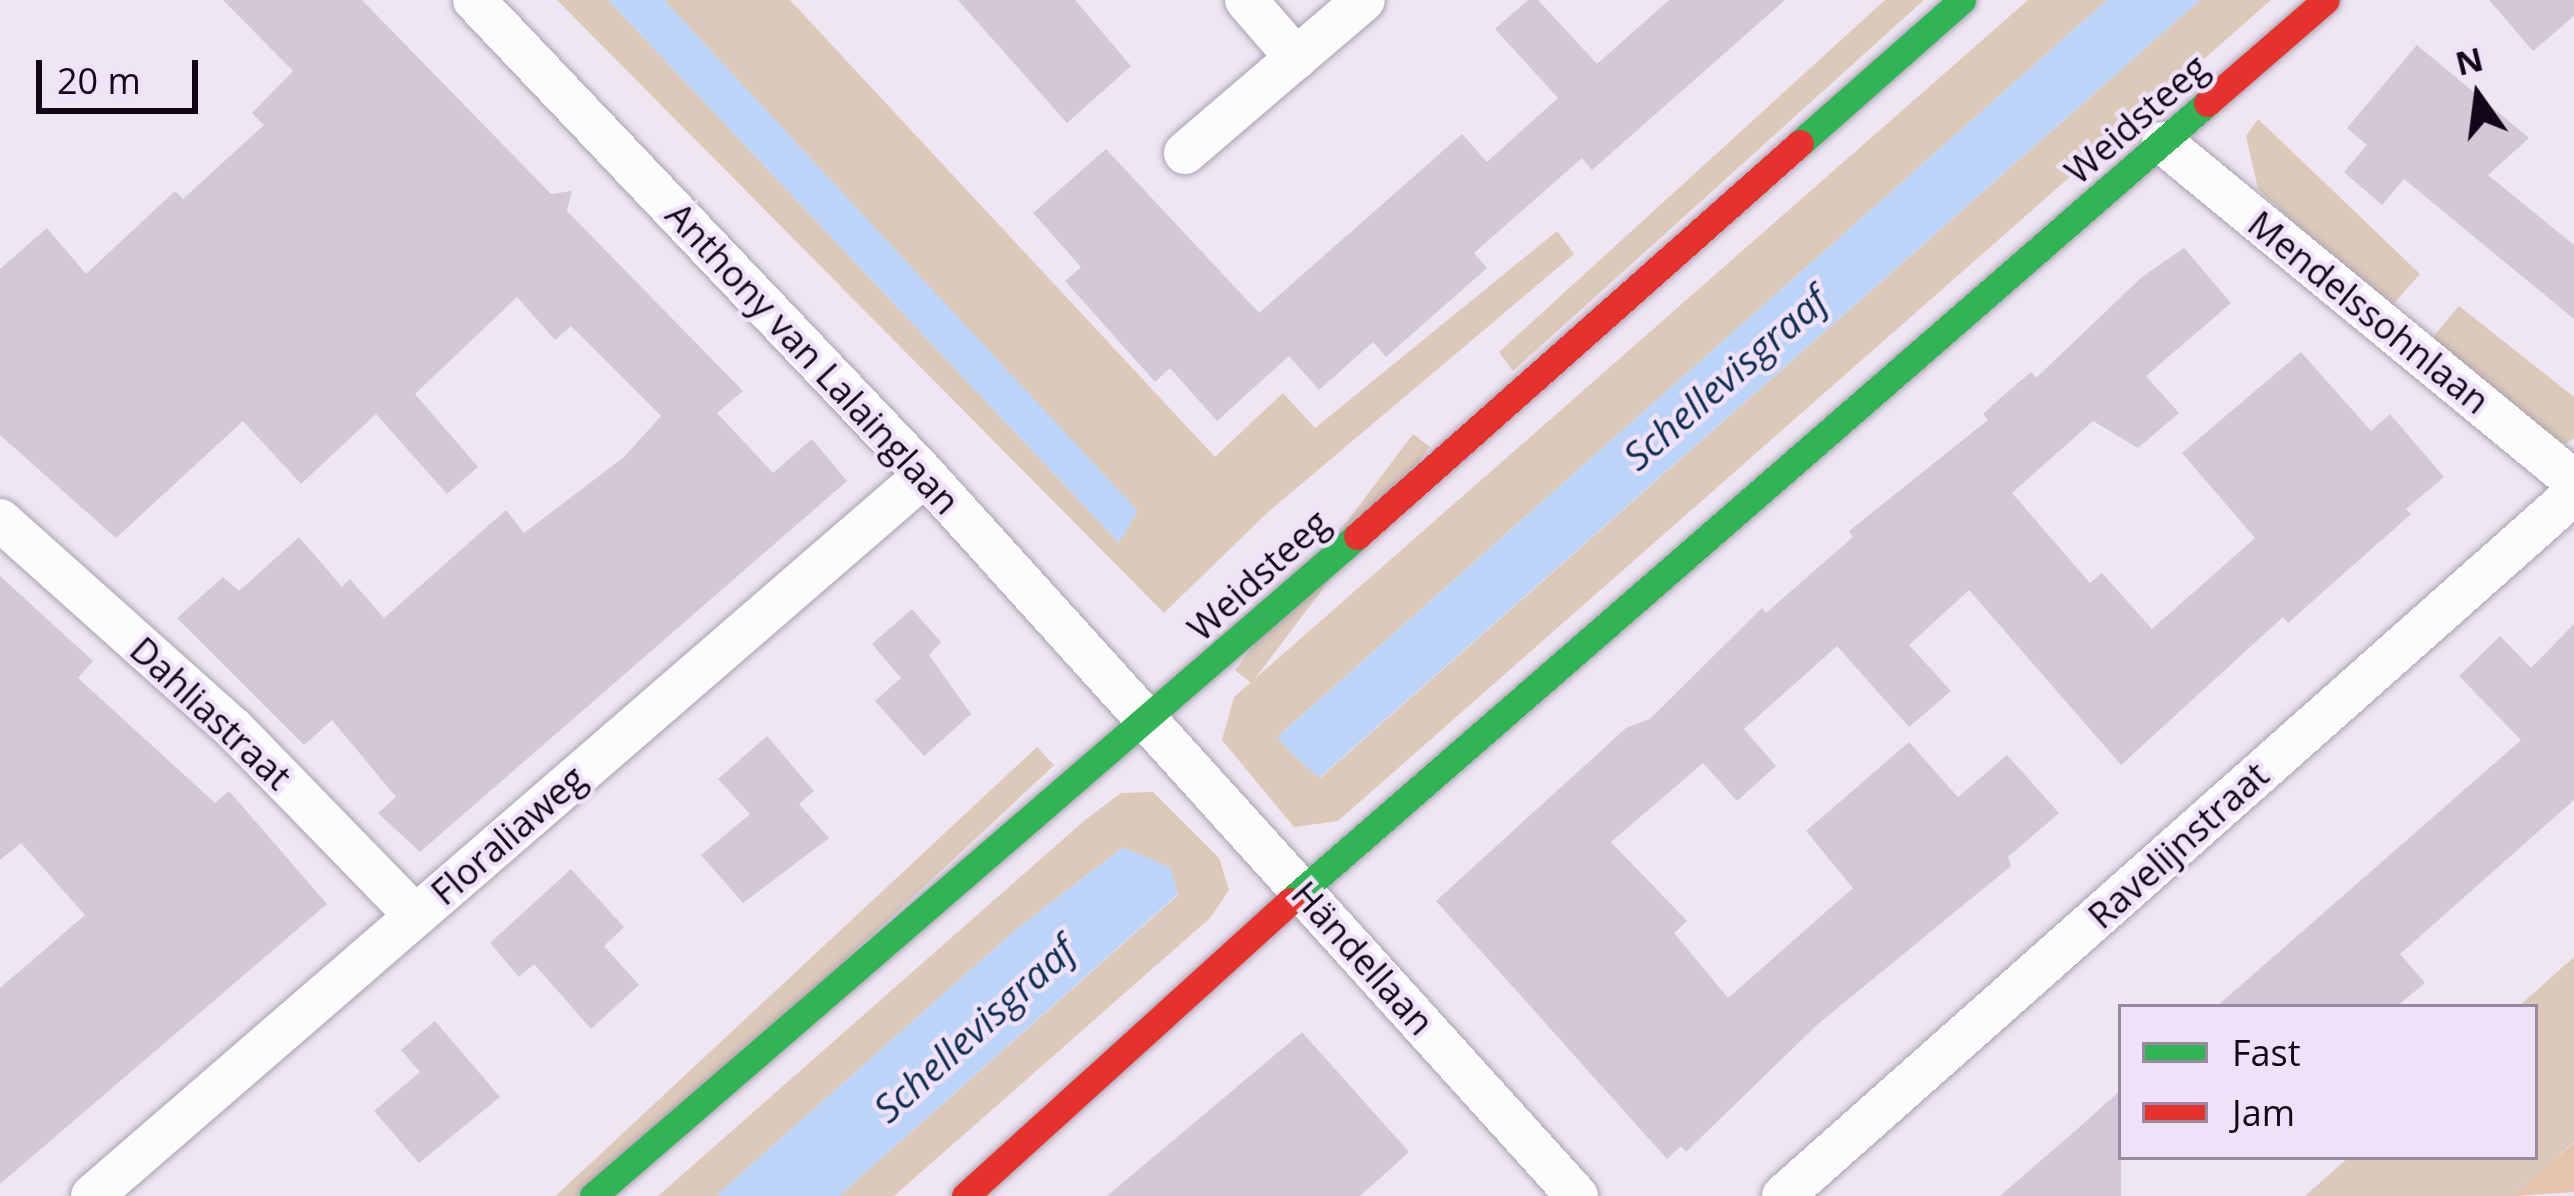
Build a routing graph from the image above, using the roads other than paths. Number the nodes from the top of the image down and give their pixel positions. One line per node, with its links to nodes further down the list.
1 (474, 0): 9 (street, Anthony van Lalainglaan)
2 (1246, 0): 6 (street)
3 (1364, 0): 6 (street)
4 (1962, 0): 13 (street, Weidsteeg)
5 (2326, 0): 7 (street, Weidsteeg)
6 (1296, 58): 8 (street)
7 (2163, 143): 10 (street, Mendelssohnlaan); 14 (street, Weidsteeg)
8 (1185, 153)
9 (925, 475): 13 (street, Anthony van Lalainglaan); 15 (street, Floraliaweg)
10 (2574, 482)
11 (2574, 494): 20 (street, Ravelijnstraat)
12 (0, 520): 15 (street, Dahliastraat)
13 (1148, 721): 14 (street, Händellaan); 17 (street, Weidsteeg)
14 (1302, 890): 18 (street, Weidsteeg); 19 (street, Händellaan)
15 (415, 915): 16 (street, Floraliaweg)
16 (92, 1196)
17 (593, 1196)
18 (965, 1196)
19 (1577, 1196)
20 (1783, 1196)

